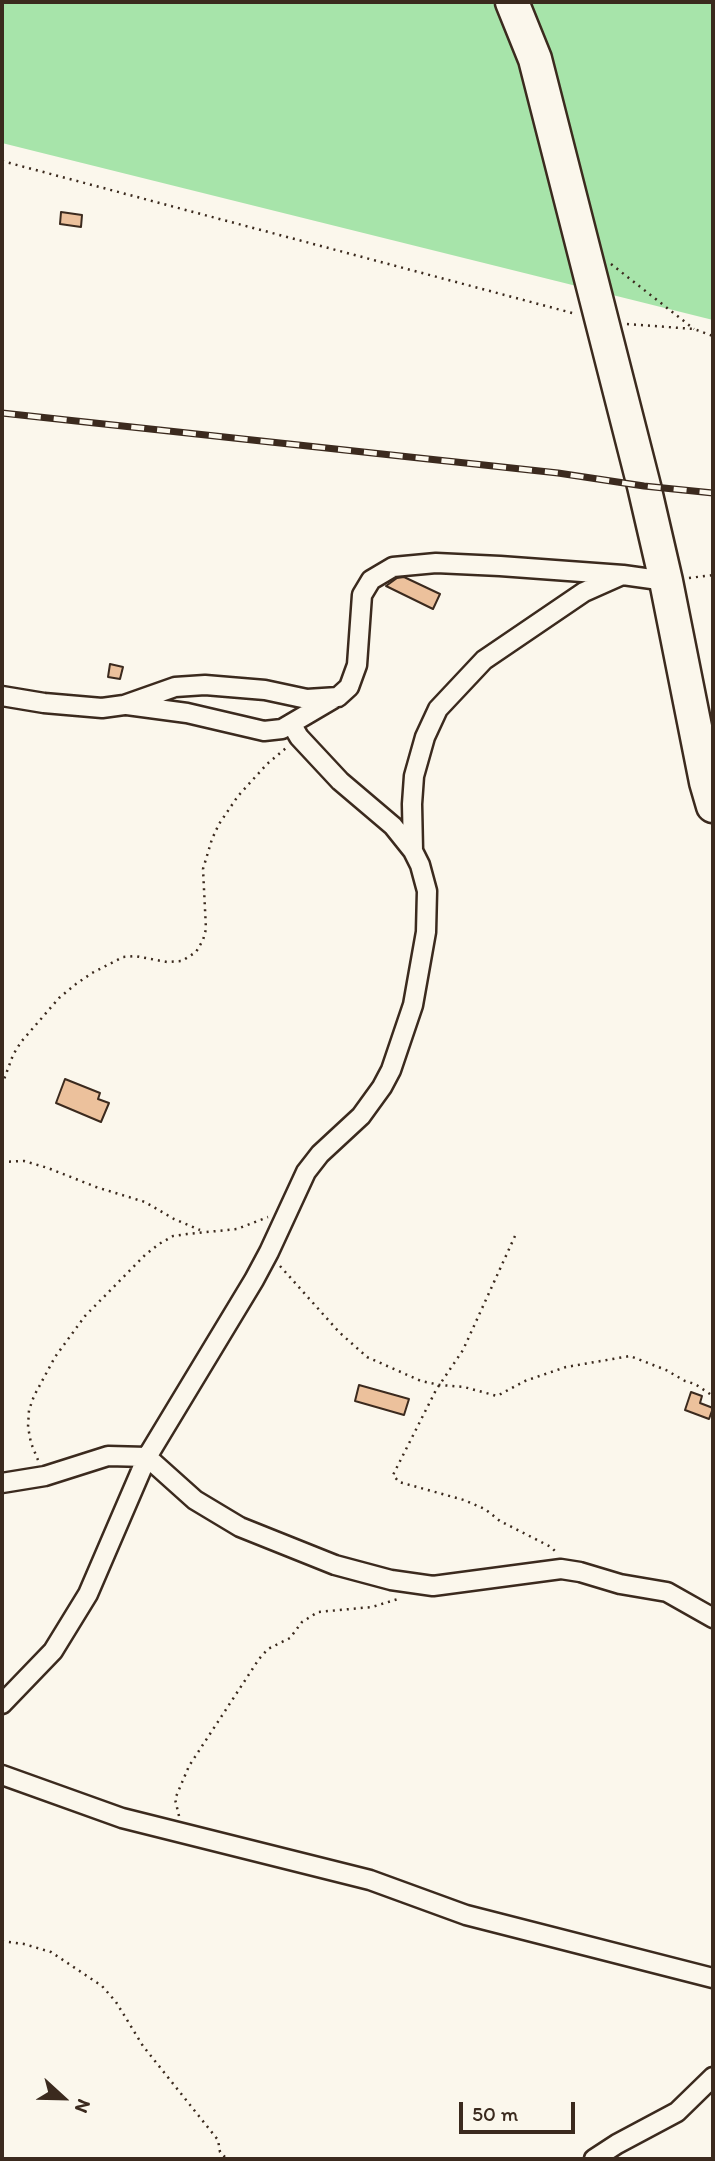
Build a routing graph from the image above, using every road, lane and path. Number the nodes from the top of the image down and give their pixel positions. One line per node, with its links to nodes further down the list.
1 (512, 2): 3 (highway)
2 (2, 161): 4 (path)
3 (582, 241): 4 (highway); 5 (path)
4 (602, 322): 5 (path); 8 (highway)
5 (694, 329): 6 (path)
6 (713, 336)
7 (623, 575): 8 (street); 10 (street); 14 (street)
8 (666, 581): 13 (highway)
9 (2, 696): 11 (street)
10 (338, 697): 11 (street); 12 (street)
11 (124, 705): 12 (street)
12 (296, 731): 14 (street); 15 (path)
13 (713, 806)
14 (413, 850): 17 (street)
15 (2, 1085)
16 (2, 1162): 18 (path)
17 (289, 1207): 18 (path); 20 (street)
18 (204, 1231): 24 (path)
19 (515, 1236): 21 (path)
20 (269, 1252): 21 (path); 23 (street)
21 (440, 1385): 22 (path); 26 (path)
22 (713, 1396)
23 (147, 1457): 24 (street); 27 (street); 29 (street)
24 (46, 1476): 25 (street)
25 (2, 1483)
26 (580, 1572): 27 (street); 28 (street)
27 (433, 1586): 31 (path)
28 (713, 1618)
29 (2, 1704)
30 (2, 1775): 31 (street)
31 (184, 1833): 33 (street)
32 (2, 1941): 35 (path)
33 (713, 1978)
34 (713, 2077): 36 (street)
35 (226, 2159)
36 (594, 2159)

